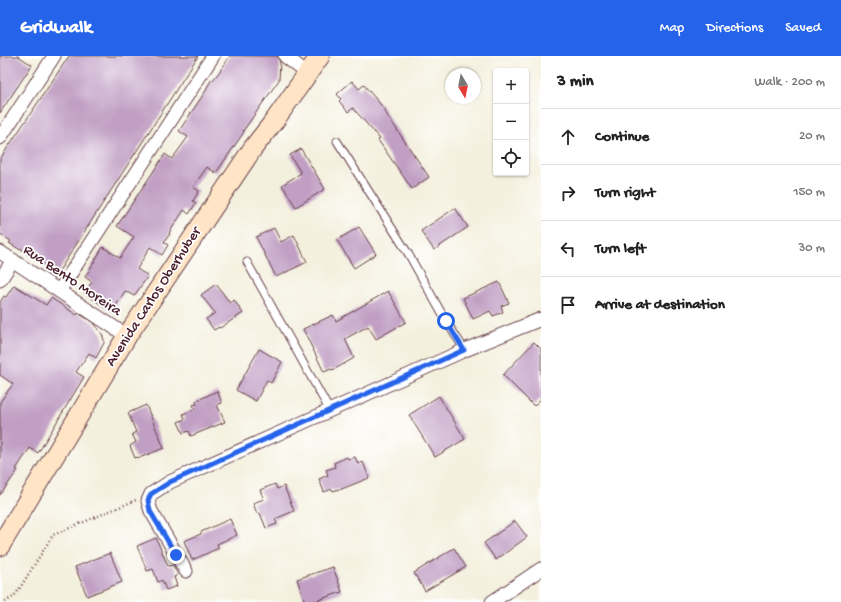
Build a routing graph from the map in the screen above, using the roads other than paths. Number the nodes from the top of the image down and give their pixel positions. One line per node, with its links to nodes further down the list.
1 (54, 56): 6 (street)
2 (214, 56): 12 (street)
3 (285, 56): 5 (street)
4 (320, 56): 5 (main road, Avenida Carlos Oberhuber)
5 (307, 73): 14 (main road, Avenida Carlos Oberhuber)
6 (0, 138)
7 (337, 140): 15 (lane)
8 (0, 252): 9 (street, Rua Bento Moreira)
9 (13, 260): 11 (street); 12 (street, Rua Bento Moreira)
10 (247, 262): 16 (lane)
11 (0, 280)
12 (59, 291): 14 (street, Rua Bento Moreira)
13 (541, 319): 15 (street)
14 (126, 336): 17 (main road, Avenida Carlos Oberhuber)
15 (464, 350): 16 (street)
16 (330, 411): 19 (street)
17 (0, 546)
18 (541, 568): 20 (street)
19 (186, 570)
20 (492, 602)

